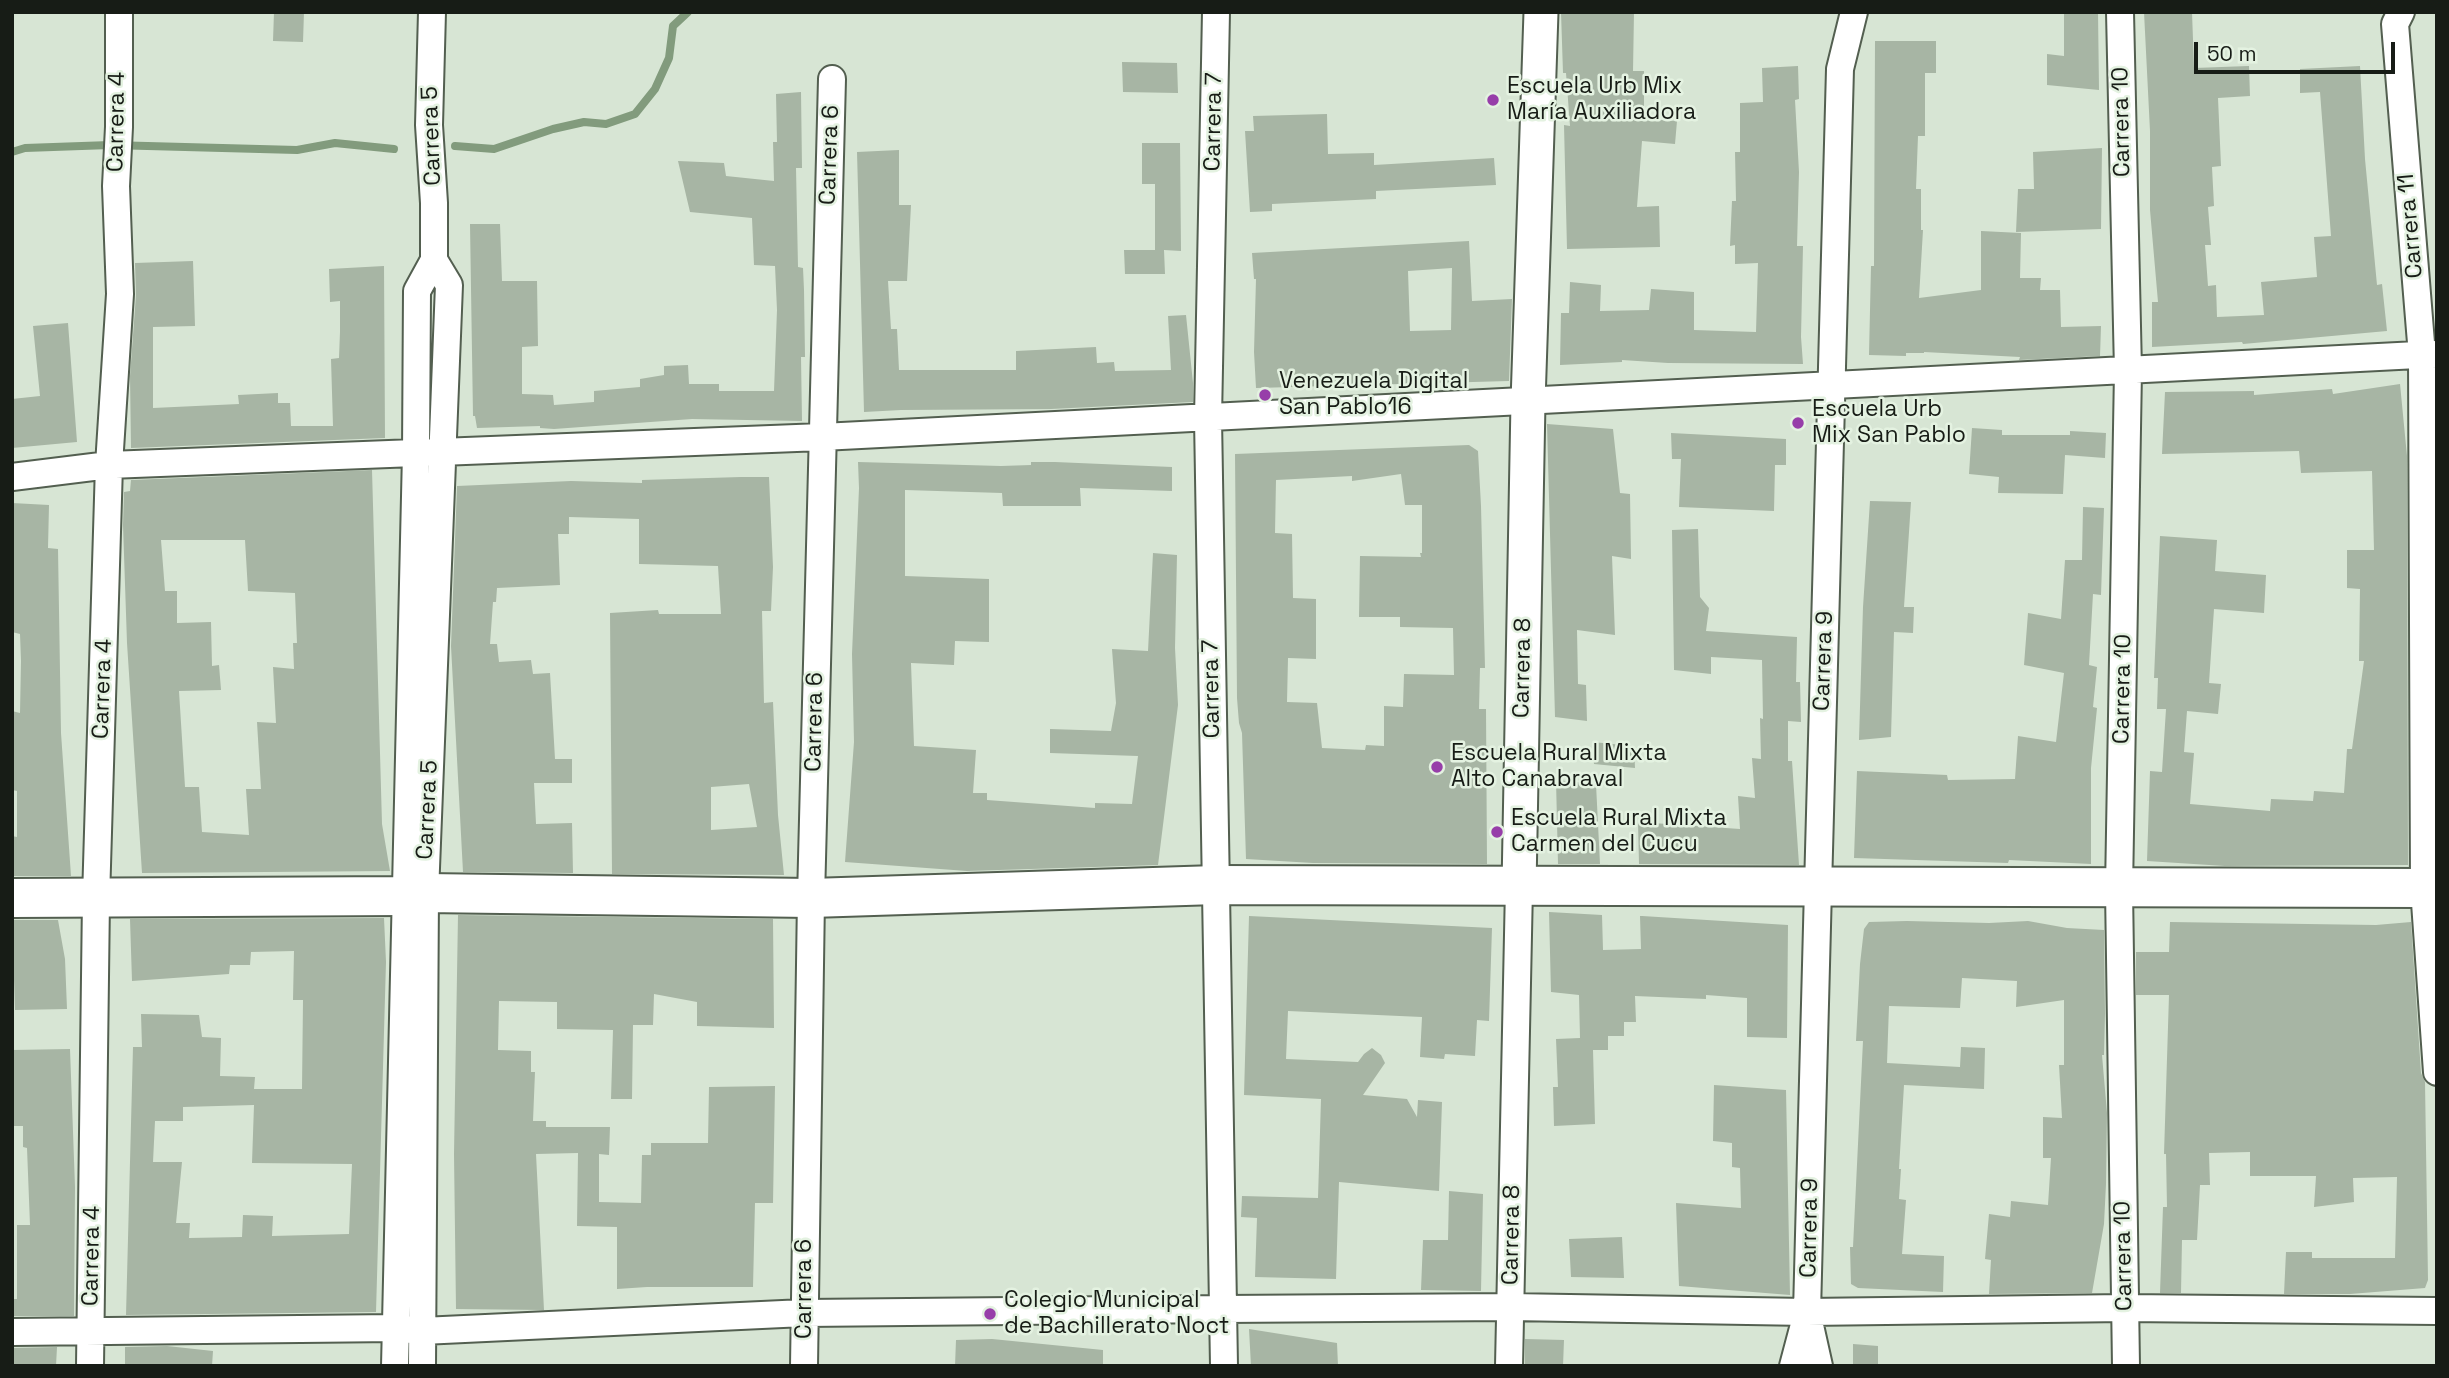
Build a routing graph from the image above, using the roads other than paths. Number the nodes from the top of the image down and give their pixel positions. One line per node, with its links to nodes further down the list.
1 (119, 12): 18 (street, Carrera 4)
2 (432, 12): 9 (street, Carrera 5)
3 (1216, 12): 14 (street, Carrera 7)
4 (1541, 12): 13 (street, Carrera 8)
5 (1854, 12): 12 (street, Carrera 9)
6 (2120, 12): 11 (street, Carrera 10)
7 (2401, 12): 10 (street, Carrera 11)
8 (832, 79): 15 (street, Carrera 6)
9 (434, 260): 16 (street, Carrera 5); 17 (street, Carrera 5)
10 (2429, 355): 11 (street); 20 (street, Carrera 11)
11 (2128, 371): 12 (street); 24 (street, Carrera 10)
12 (1832, 387): 13 (street); 23 (street, Carrera 9)
13 (1528, 402): 14 (street); 22 (street, Carrera 8)
14 (1208, 418): 15 (street); 21 (street, Carrera 7)
15 (822, 437): 16 (street); 27 (street, Carrera 6)
16 (444, 451): 17 (street); 25 (street, Carrera 5)
17 (416, 453): 18 (street); 25 (street, Carrera 5)
18 (109, 465): 19 (street); 28 (street, Carrera 4)
19 (12, 477)
20 (2434, 884): 24 (main road); 29 (street, Carrera 11)
21 (1216, 886): 22 (main road); 27 (main road); 32 (street, Carrera 7)
22 (1518, 887): 23 (main road); 30 (street, Carrera 8)
23 (1818, 888): 24 (main road); 34 (street, Carrera 9)
24 (2119, 889): 31 (street, Carrera 10)
25 (415, 895): 27 (main road); 28 (main road); 36 (street, Carrera 5); 38 (street, Carrera 5)
26 (12, 898): 28 (main road)
27 (811, 898): 35 (street, Carrera 6)
28 (96, 899): 37 (street, Carrera 4)
29 (2437, 1072)
30 (1510, 1307): 32 (street); 34 (street); 45 (street, Carrera 8)
31 (2125, 1308): 33 (street); 34 (street); 48 (street, Carrera 10)
32 (1223, 1309): 35 (street); 44 (street, Carrera 7)
33 (2437, 1311)
34 (1807, 1312): 46 (street, Carrera 9); 47 (street, Carrera 9)
35 (804, 1313): 38 (street); 43 (street, Carrera 6)
36 (396, 1328): 37 (street); 38 (street); 41 (street, Carrera 5)
37 (91, 1330): 39 (street); 40 (street, Carrera 4)
38 (422, 1331): 42 (street, Carrera 5)
39 (12, 1332)
40 (90, 1366)
41 (395, 1366)
42 (422, 1366)
43 (804, 1366)
44 (1224, 1366)
45 (1509, 1366)
46 (1793, 1366)
47 (1819, 1366)
48 (2126, 1366)

